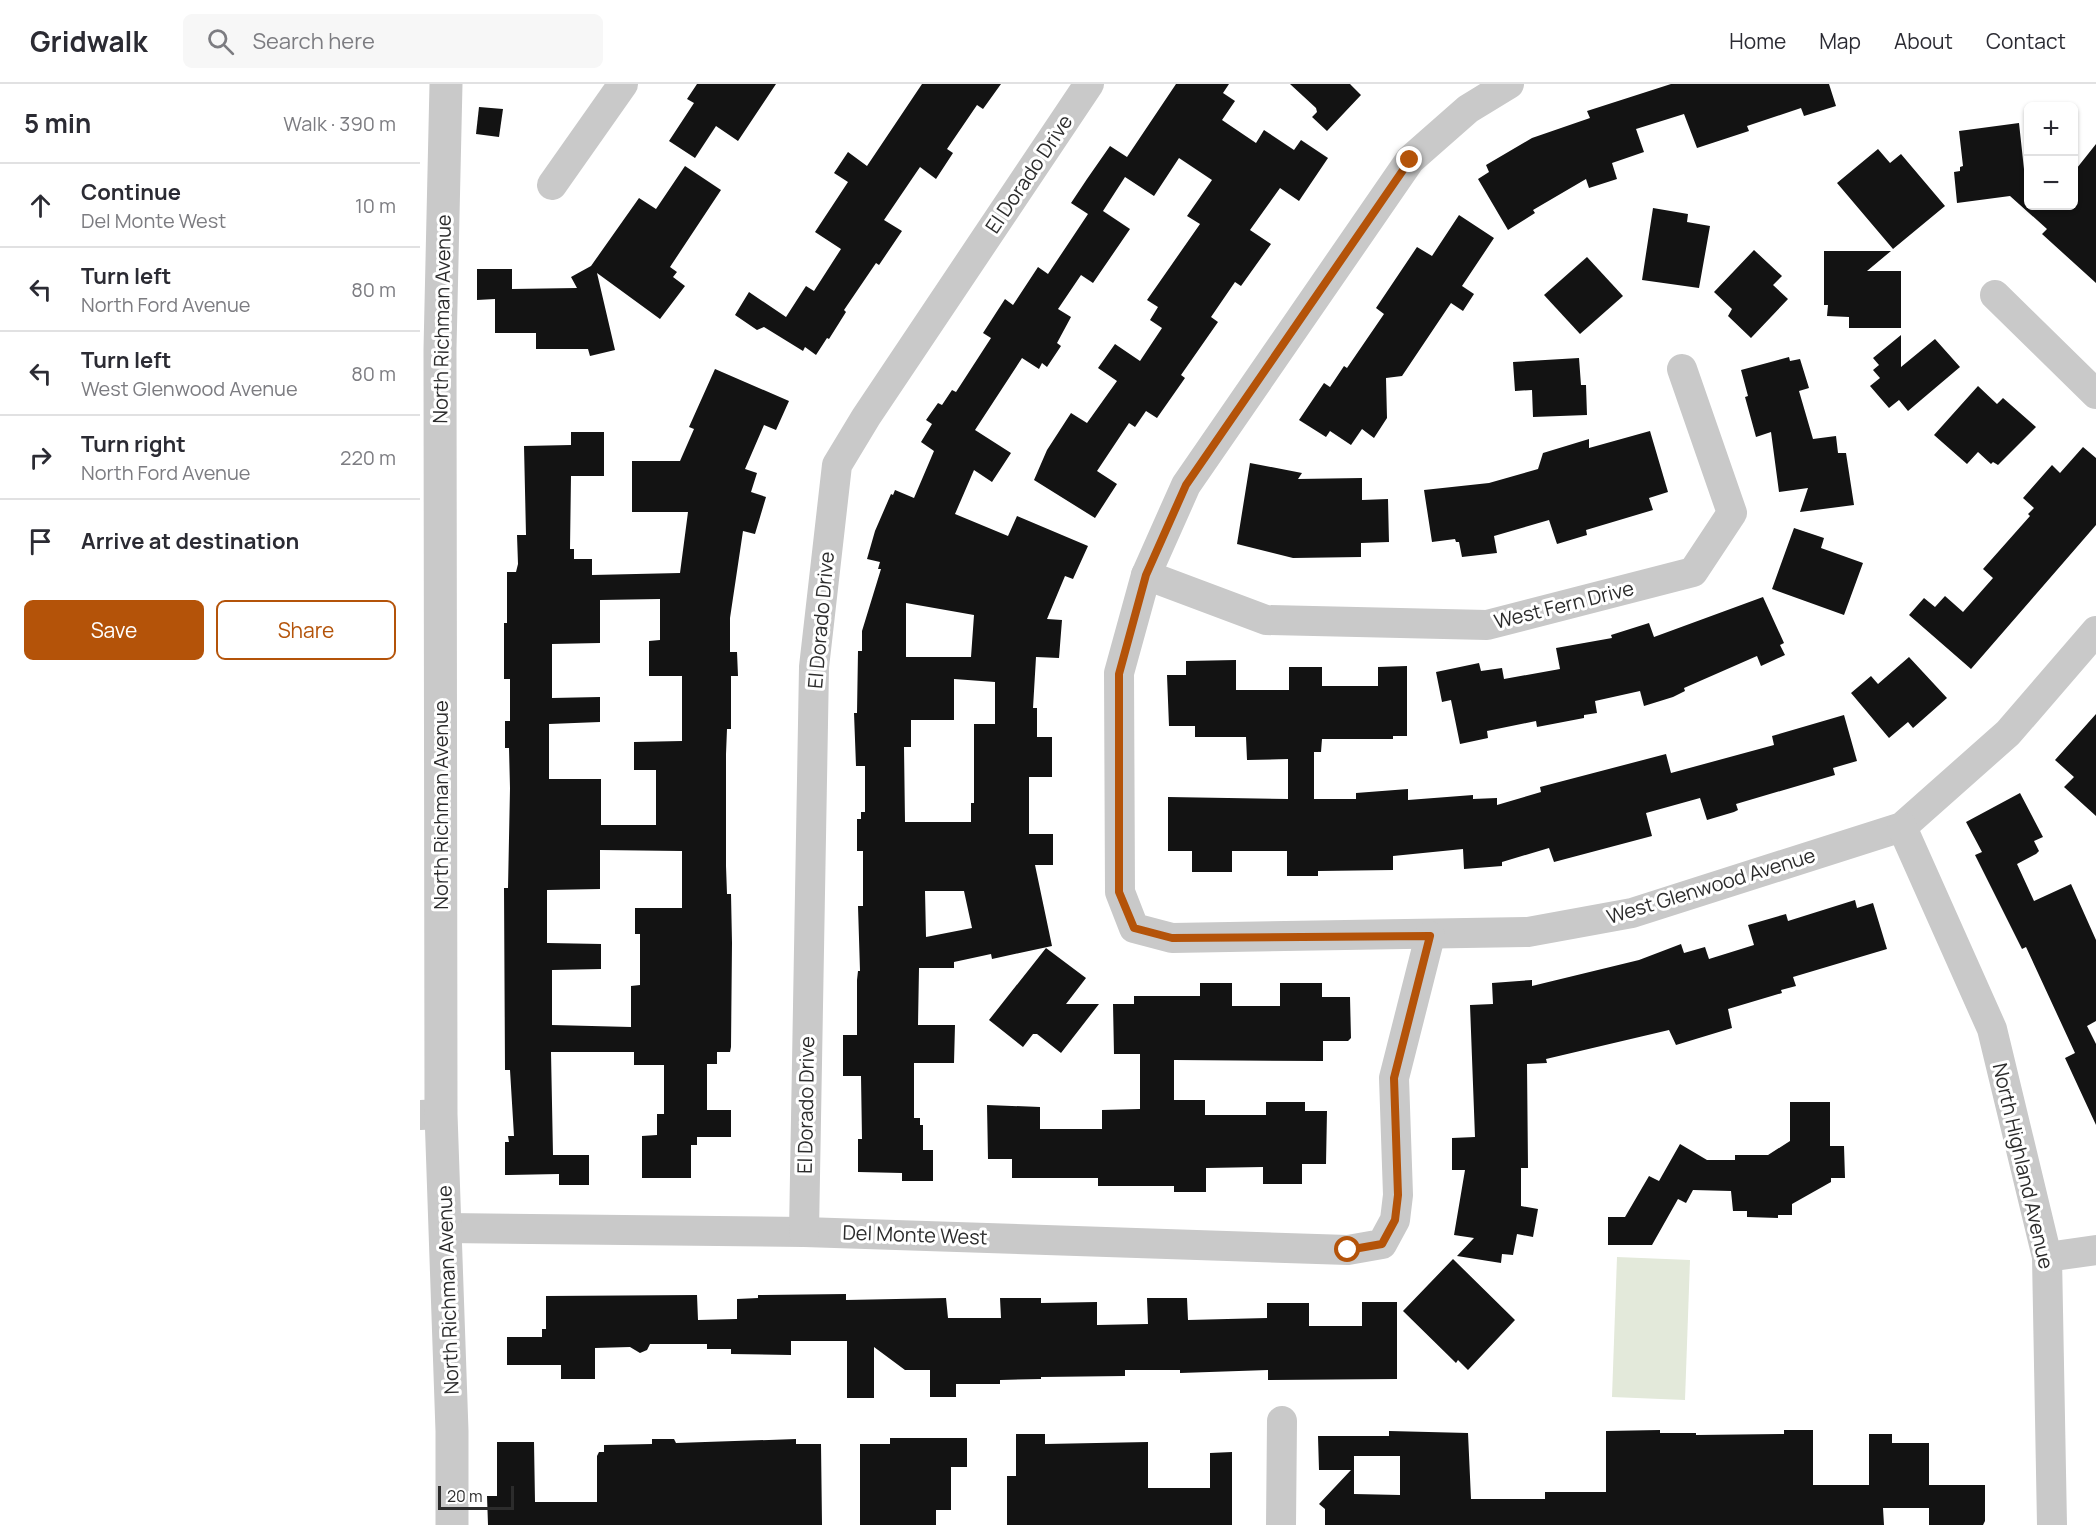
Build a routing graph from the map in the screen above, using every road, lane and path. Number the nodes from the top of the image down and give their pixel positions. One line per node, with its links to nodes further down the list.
1 (446, 84): 7 (street, North Richman Avenue)
2 (623, 84): 5 (street)
3 (1089, 84): 16 (street, El Dorado Drive)
4 (1509, 84): 10 (street)
5 (552, 185)
6 (1995, 295): 9 (street)
7 (430, 349): 14 (street, North Richman Avenue)
8 (1682, 369): 10 (street, West Fern Drive)
9 (2096, 394)
10 (1146, 575): 13 (street, West Glenwood Avenue)
11 (2096, 631): 12 (street, West Glenwood Avenue)
12 (1902, 827): 13 (street, West Glenwood Avenue); 18 (street, North Highland Avenue)
13 (1430, 936): 16 (street, Del Monte West)
14 (430, 1115): 15 (street, North Richman Avenue)
15 (447, 1228): 16 (street, Del Monte West); 20 (street, North Richman Avenue)
16 (804, 1232)
17 (2096, 1250): 18 (street)
18 (2047, 1257): 22 (street, North Highland Avenue)
19 (1282, 1421): 21 (street)
20 (452, 1525)
21 (1281, 1525)
22 (2052, 1525)

